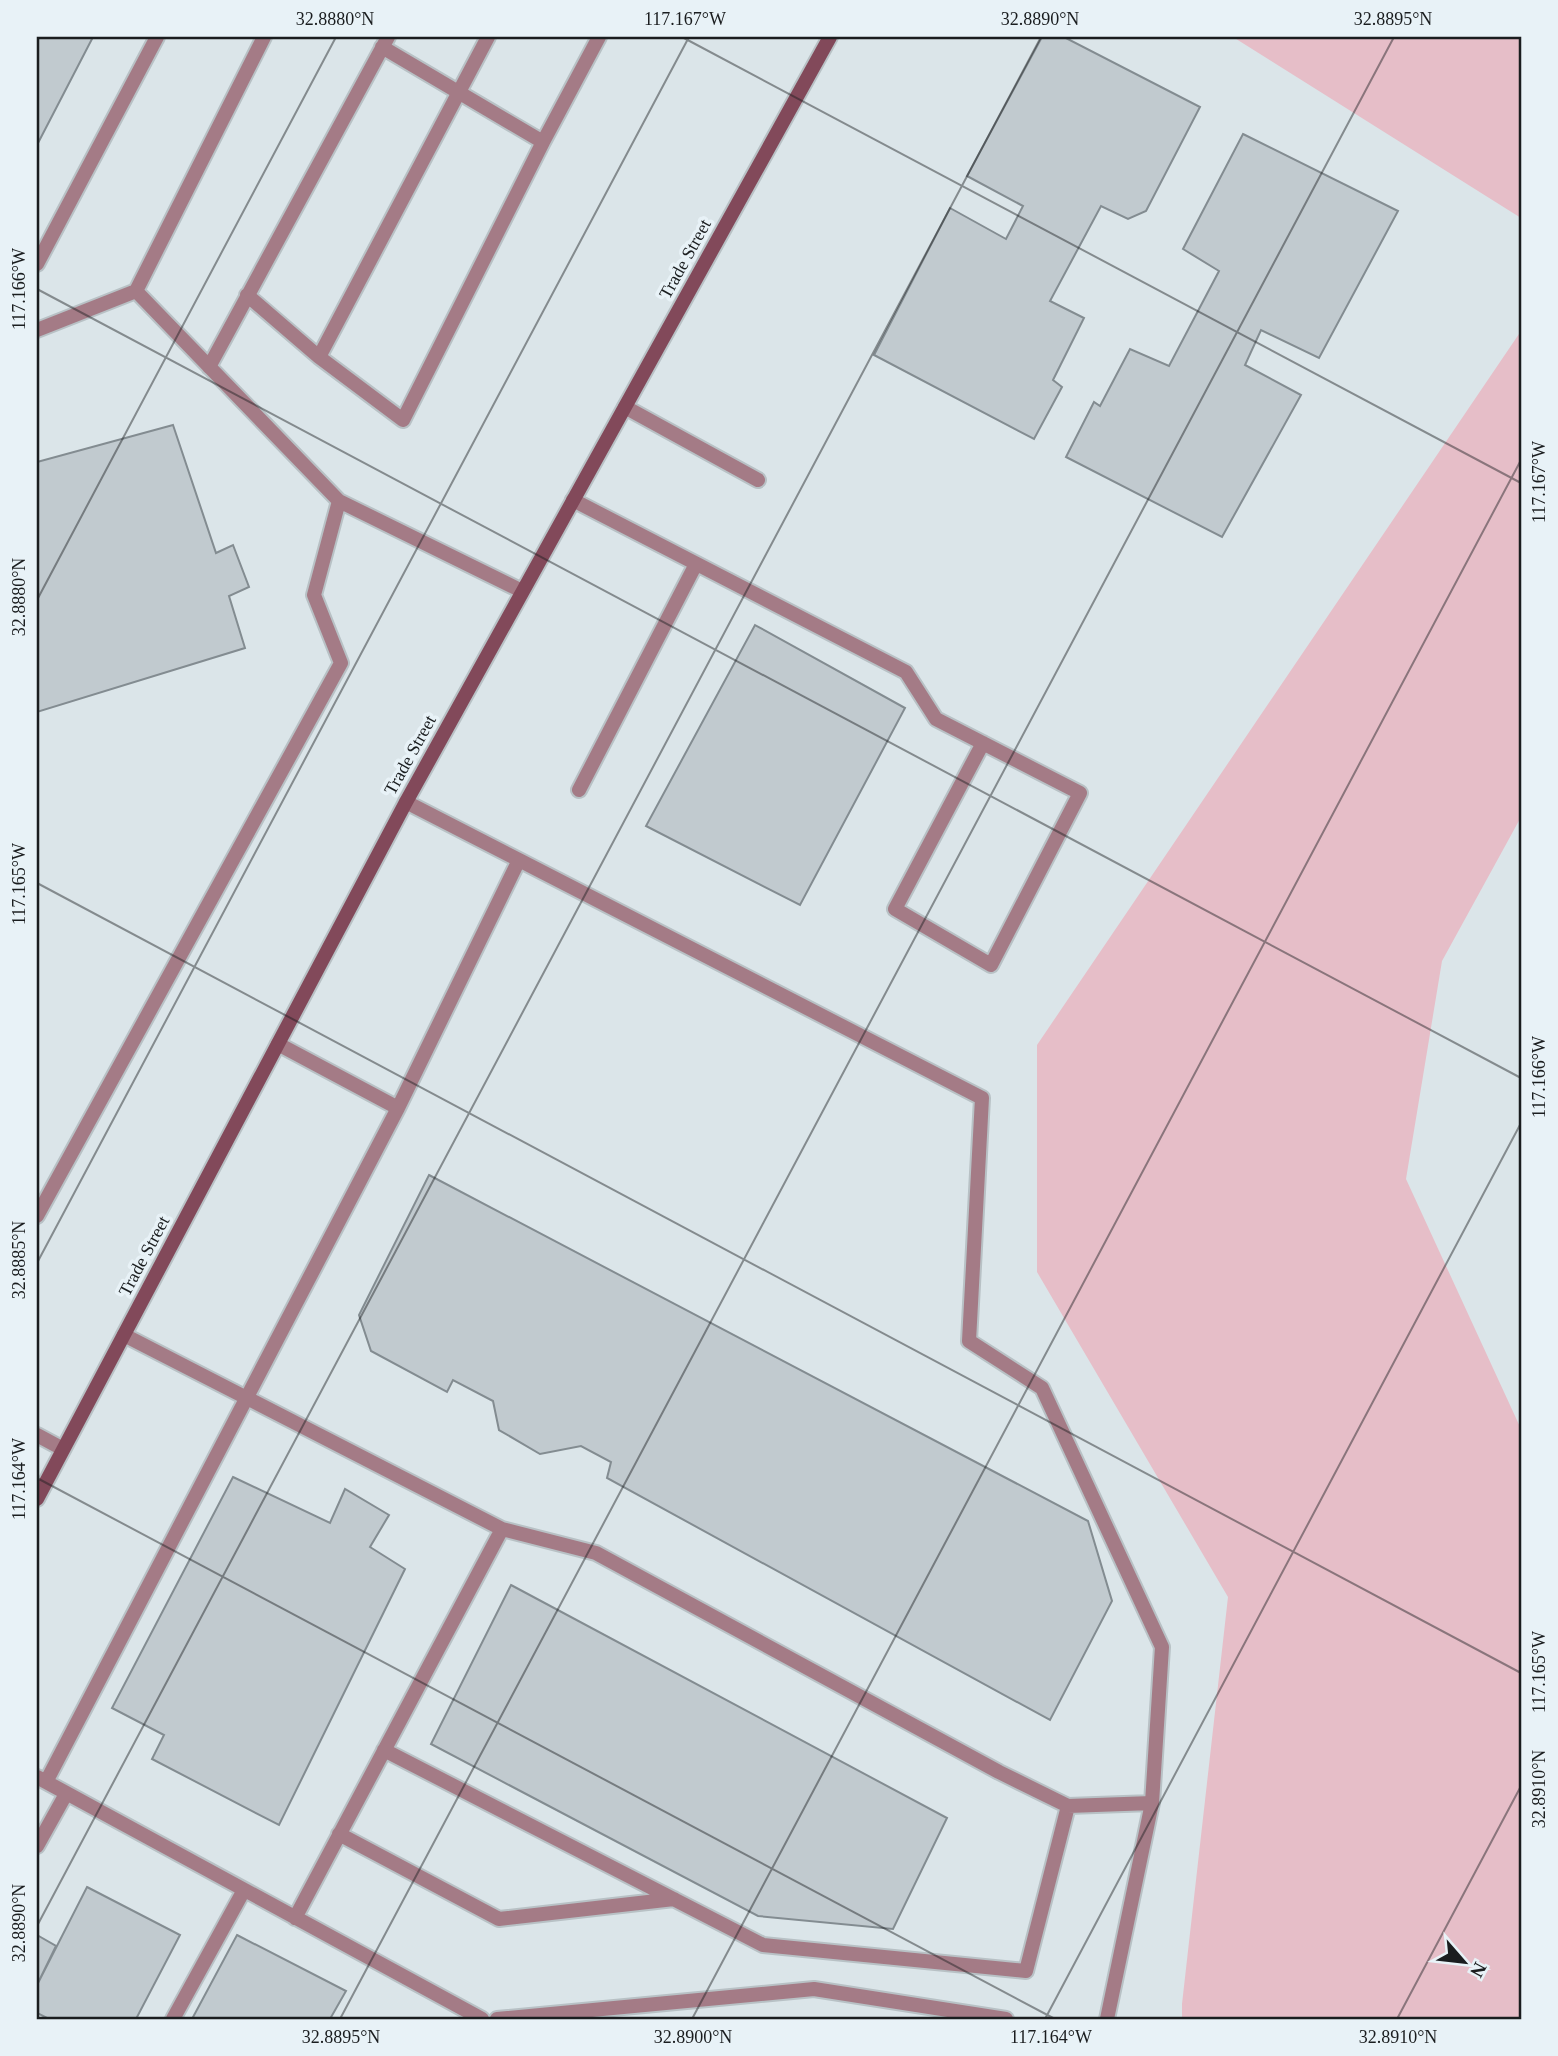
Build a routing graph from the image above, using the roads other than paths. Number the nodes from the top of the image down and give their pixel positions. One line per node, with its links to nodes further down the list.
1 (157, 37): 9 (lane)
2 (264, 37): 10 (lane)
3 (488, 37): 7 (lane)
4 (599, 37): 8 (lane)
5 (830, 37): 15 (street, Trade Street)
6 (385, 42): 7 (lane); 11 (lane)
7 (458, 92): 8 (lane); 13 (lane)
8 (543, 142): 13 (lane)
9 (37, 264)
10 (136, 291): 12 (lane); 14 (lane)
11 (247, 295): 13 (lane); 14 (lane)
12 (37, 330)
13 (319, 357)
14 (209, 367): 18 (lane)
15 (625, 407): 16 (lane); 17 (street, Trade Street)
16 (758, 480)
17 (573, 500): 19 (lane); 20 (street, Trade Street)
18 (339, 501): 20 (lane); 27 (lane)
19 (696, 564): 21 (lane); 22 (lane)
20 (522, 591): 23 (street, Trade Street)
21 (983, 743): 21 (lane)
22 (579, 790)
23 (406, 802): 24 (lane); 25 (street, Trade Street)
24 (519, 860): 26 (lane); 37 (lane)
25 (278, 1044): 26 (lane); 28 (street, Trade Street)
26 (398, 1108): 29 (lane)
27 (37, 1216)
28 (124, 1335): 29 (lane); 31 (street, Trade Street)
29 (247, 1398): 33 (lane); 35 (lane)
30 (37, 1435): 31 (lane)
31 (63, 1449): 32 (street, Trade Street)
32 (37, 1499)
33 (502, 1528): 34 (lane); 38 (lane)
34 (384, 1750): 39 (lane); 42 (lane)
35 (41, 1780): 36 (lane)
36 (66, 1794): 40 (lane); 41 (lane)
37 (1153, 1803): 38 (lane); 48 (lane)
38 (1068, 1806): 42 (lane)
39 (339, 1834): 42 (lane); 43 (lane)
40 (37, 1846)
41 (244, 1890): 43 (lane); 44 (lane)
42 (675, 1899)
43 (295, 1917): 45 (lane)
44 (173, 2019)
45 (482, 2019)
46 (497, 2019): 47 (lane)
47 (1006, 2019)
48 (1107, 2019)

